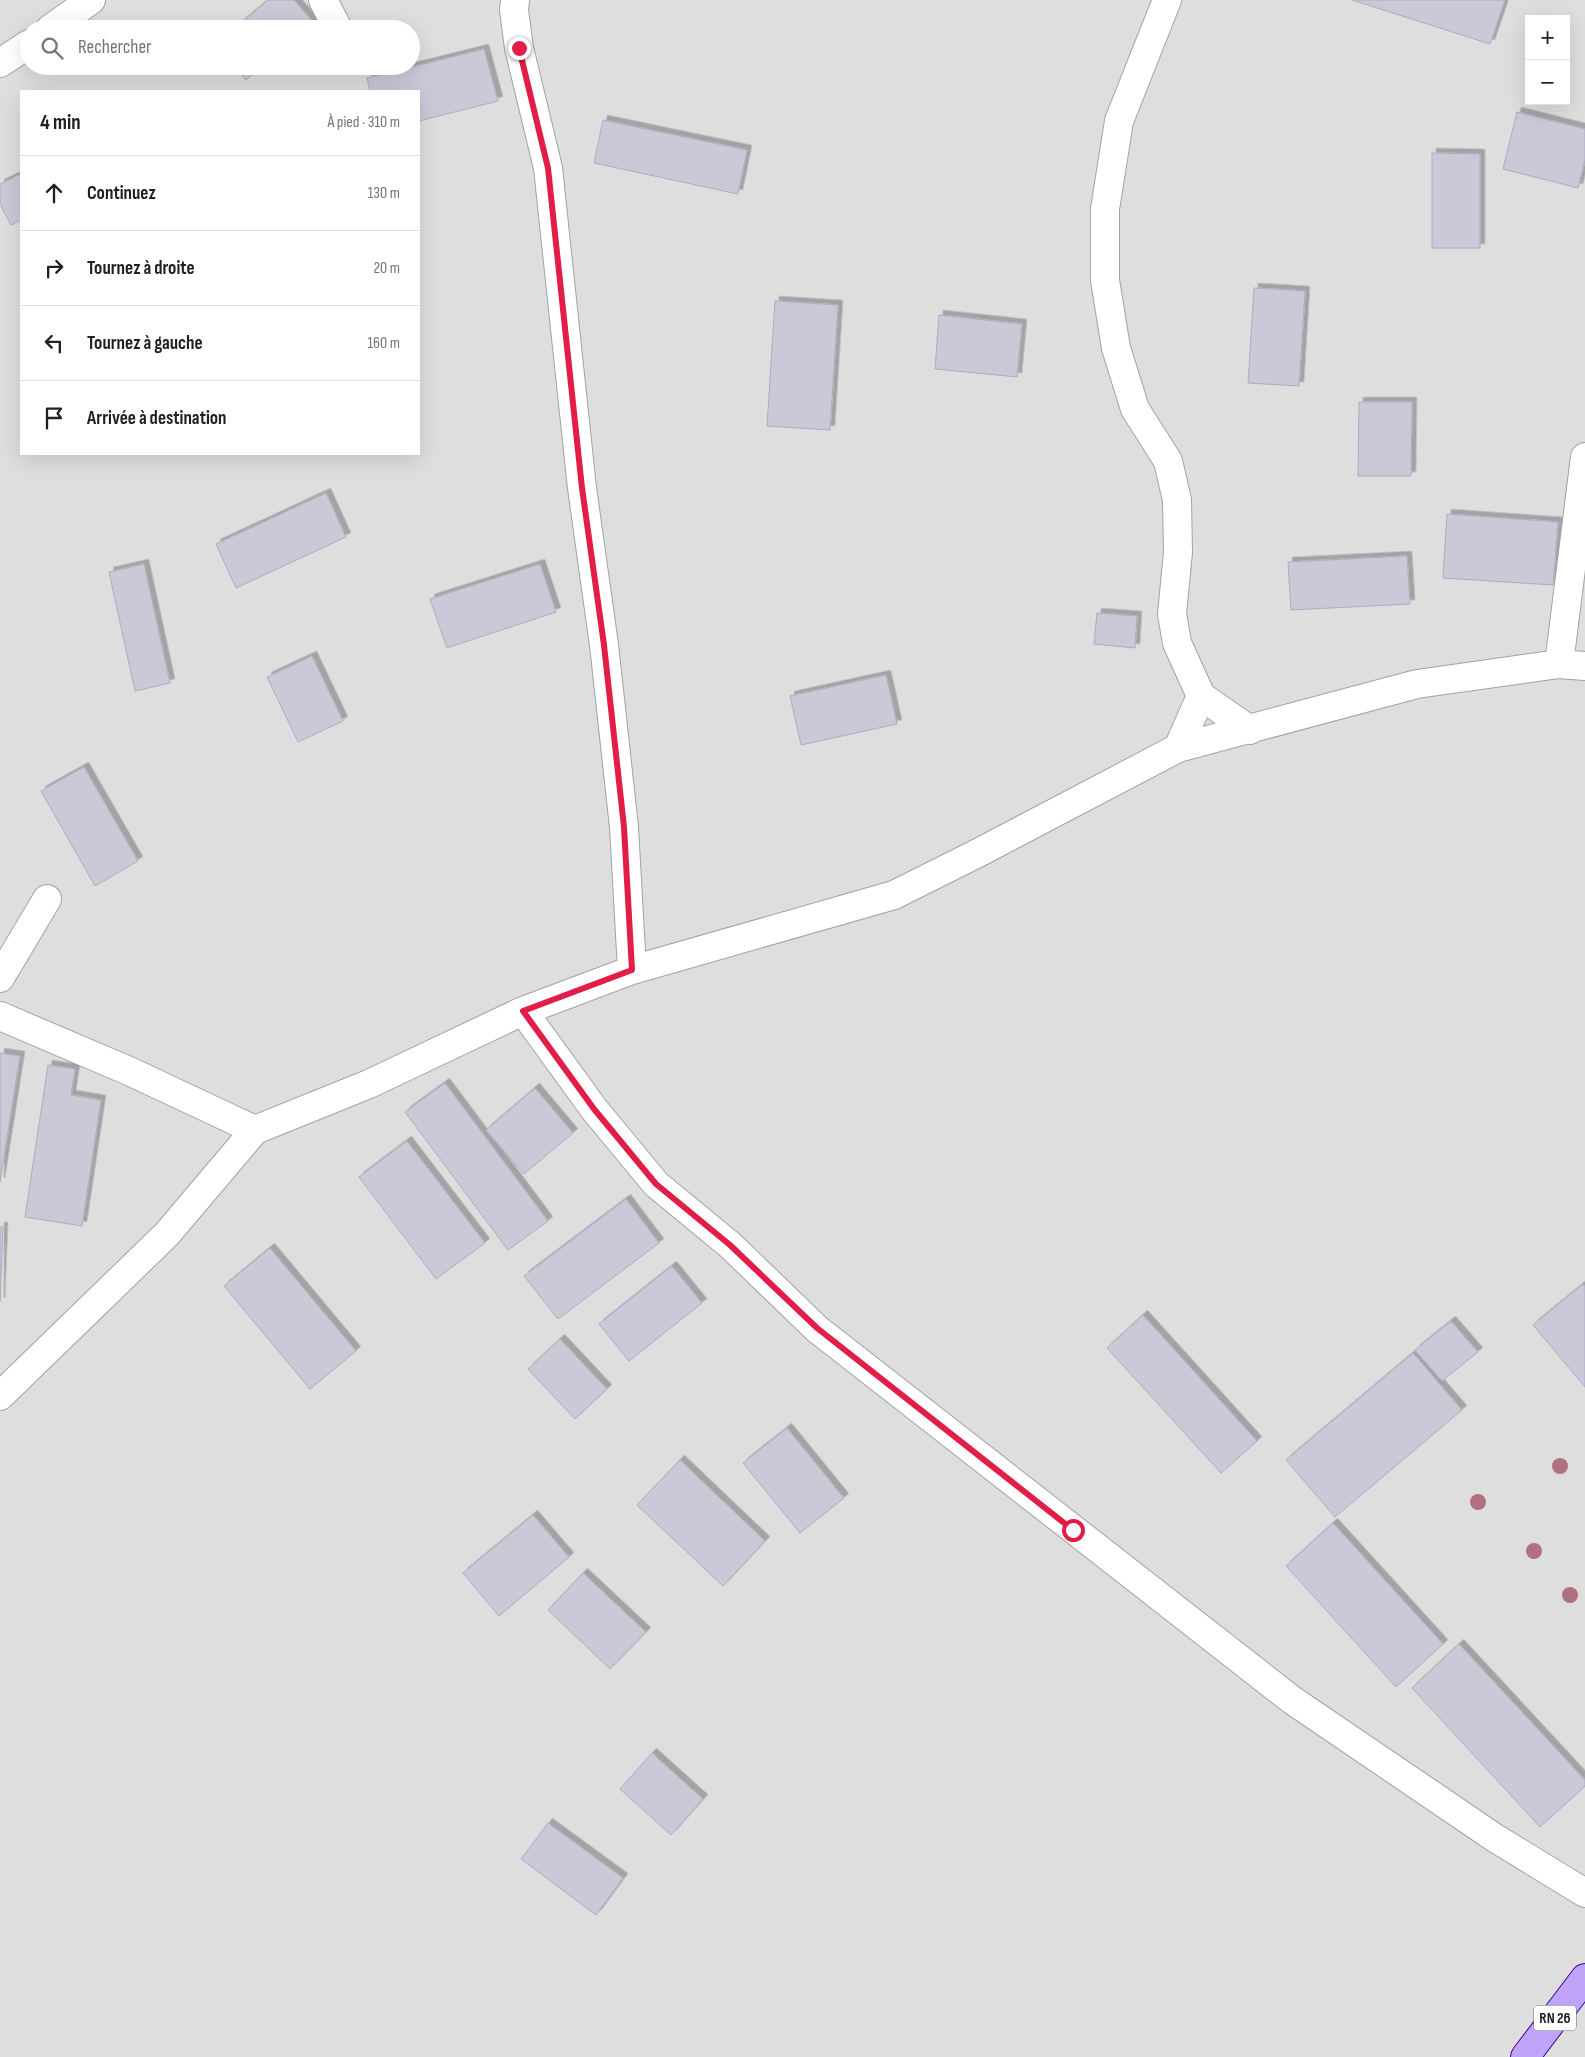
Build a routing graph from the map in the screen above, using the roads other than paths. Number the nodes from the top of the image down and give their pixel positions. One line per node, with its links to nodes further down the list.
1 (91, 0): 5 (street)
2 (323, 0): 6 (street)
3 (516, 0): 15 (street)
4 (1167, 0): 11 (street)
5 (63, 20)
6 (333, 20)
7 (20, 50): 8 (street)
8 (0, 63)
9 (1585, 457): 10 (street)
10 (1572, 665): 12 (street)
11 (1201, 696): 12 (street); 13 (street)
12 (1250, 730): 13 (street)
13 (1178, 748): 15 (street)
14 (47, 899): 16 (street)
15 (632, 970): 17 (street)
16 (0, 978)
17 (523, 1011): 19 (street); 21 (street)
18 (0, 1016): 19 (street)
19 (255, 1130): 20 (street)
20 (0, 1396)
21 (1585, 1893)
22 (1585, 1978): 23 (main road, RN 26)
23 (1525, 2057)

